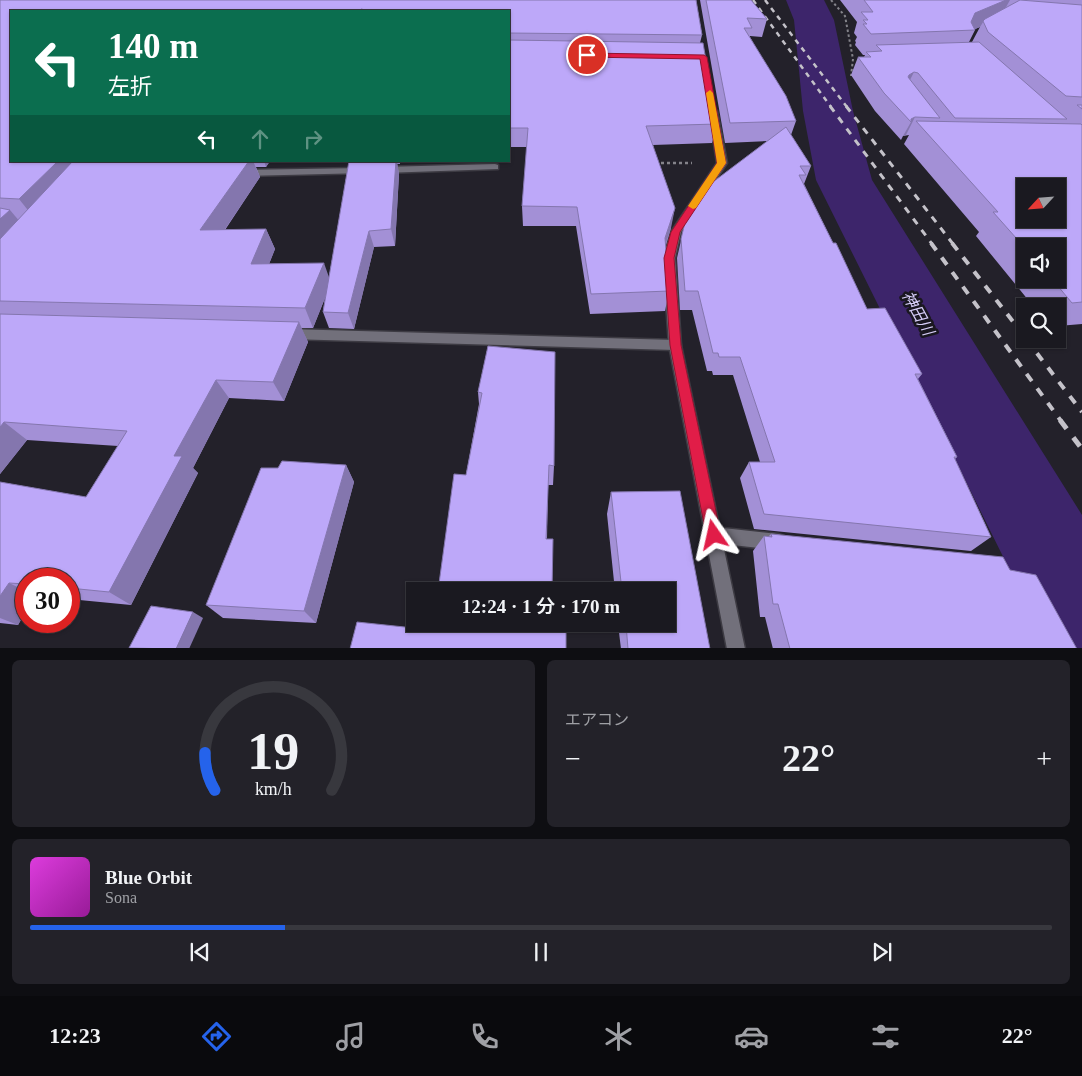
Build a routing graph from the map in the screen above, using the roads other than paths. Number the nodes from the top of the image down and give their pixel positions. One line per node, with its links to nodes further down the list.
1 (710, 96): 7 (street)
2 (366, 162): 4 (street)
3 (495, 166): 4 (street)
4 (362, 171): 5 (street)
5 (232, 173)
6 (278, 334): 7 (street)
7 (675, 345): 8 (street)
8 (714, 535): 9 (street); 10 (street)
9 (793, 543)
10 (736, 648)

